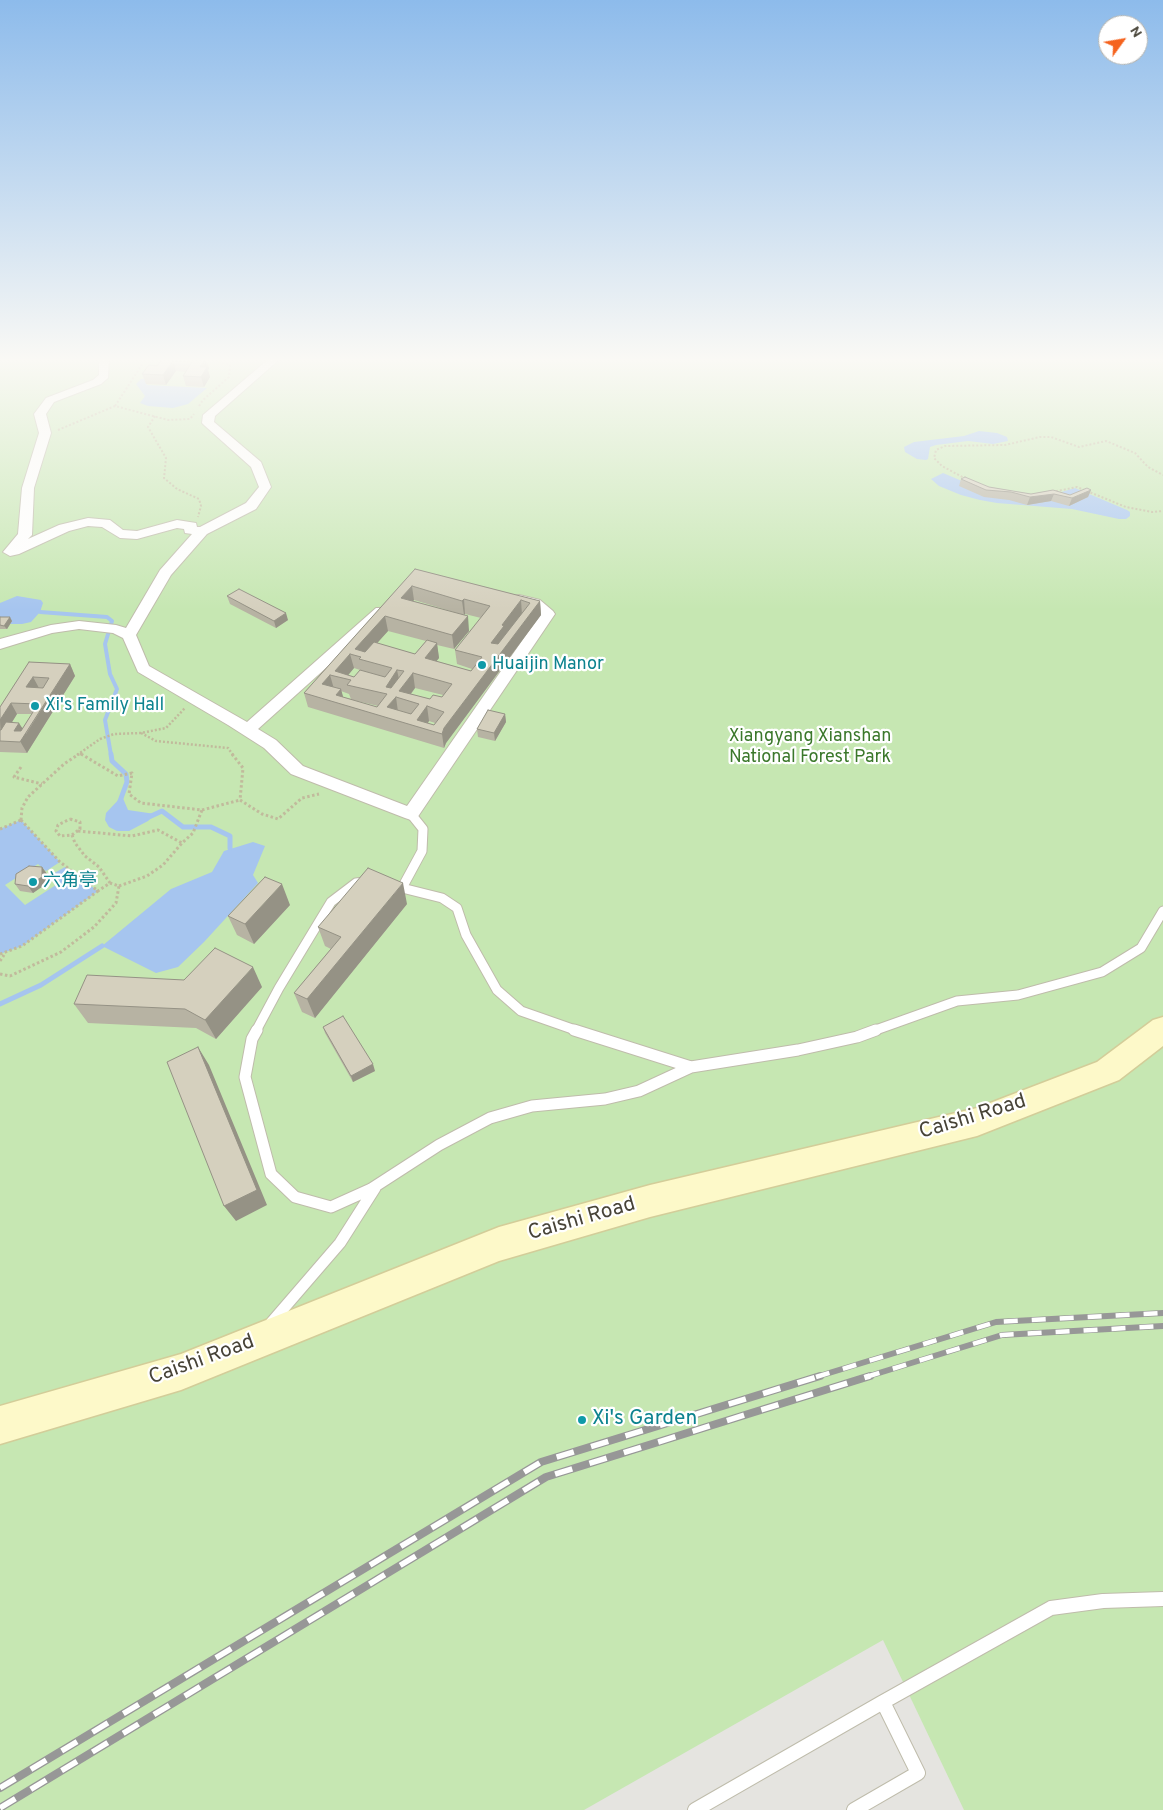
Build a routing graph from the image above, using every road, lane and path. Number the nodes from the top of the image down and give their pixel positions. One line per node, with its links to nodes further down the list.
1 (42, 441): 11 (street)
2 (156, 441): 10 (path)
3 (230, 441): 10 (street)
4 (1018, 441): 7 (path)
5 (1061, 441): 6 (path)
6 (1163, 475)
7 (969, 480)
8 (1050, 492): 9 (path)
9 (1163, 511)
10 (197, 529): 11 (street); 14 (street)
11 (5, 556)
12 (506, 595): 25 (street)
13 (391, 602): 17 (street)
14 (115, 630): 15 (street); 16 (street)
15 (0, 644)
16 (191, 698): 17 (street); 18 (path)
17 (247, 730): 22 (street)
18 (141, 733): 19 (path); 23 (path)
19 (80, 753): 21 (path); 24 (path)
20 (21, 767): 21 (path)
21 (42, 784): 26 (path)
22 (339, 786): 23 (path); 25 (street)
23 (240, 800): 24 (path)
24 (202, 810): 30 (path)
25 (411, 814): 33 (lane)
26 (21, 820): 27 (path); 34 (path)
27 (0, 829)
28 (78, 831): 29 (path); 29 (path); 30 (path)
29 (72, 835): 31 (path)
30 (182, 843): 32 (path)
31 (110, 883): 32 (path); 34 (path)
32 (119, 886): 38 (path)
33 (402, 888): 40 (lane); 41 (lane)
34 (98, 891): 36 (path)
35 (1163, 911): 40 (lane)
36 (2, 954): 37 (path)
37 (0, 961)
38 (0, 974)
39 (1163, 1029): 42 (street, Caishi Road)
40 (691, 1067): 41 (lane)
41 (377, 1185): 42 (lane)
42 (254, 1342): 43 (street, Caishi Road)
43 (0, 1425)
44 (1163, 1599): 45 (lane)
45 (883, 1702): 46 (lane); 47 (lane)
46 (695, 1810)
47 (854, 1810)

